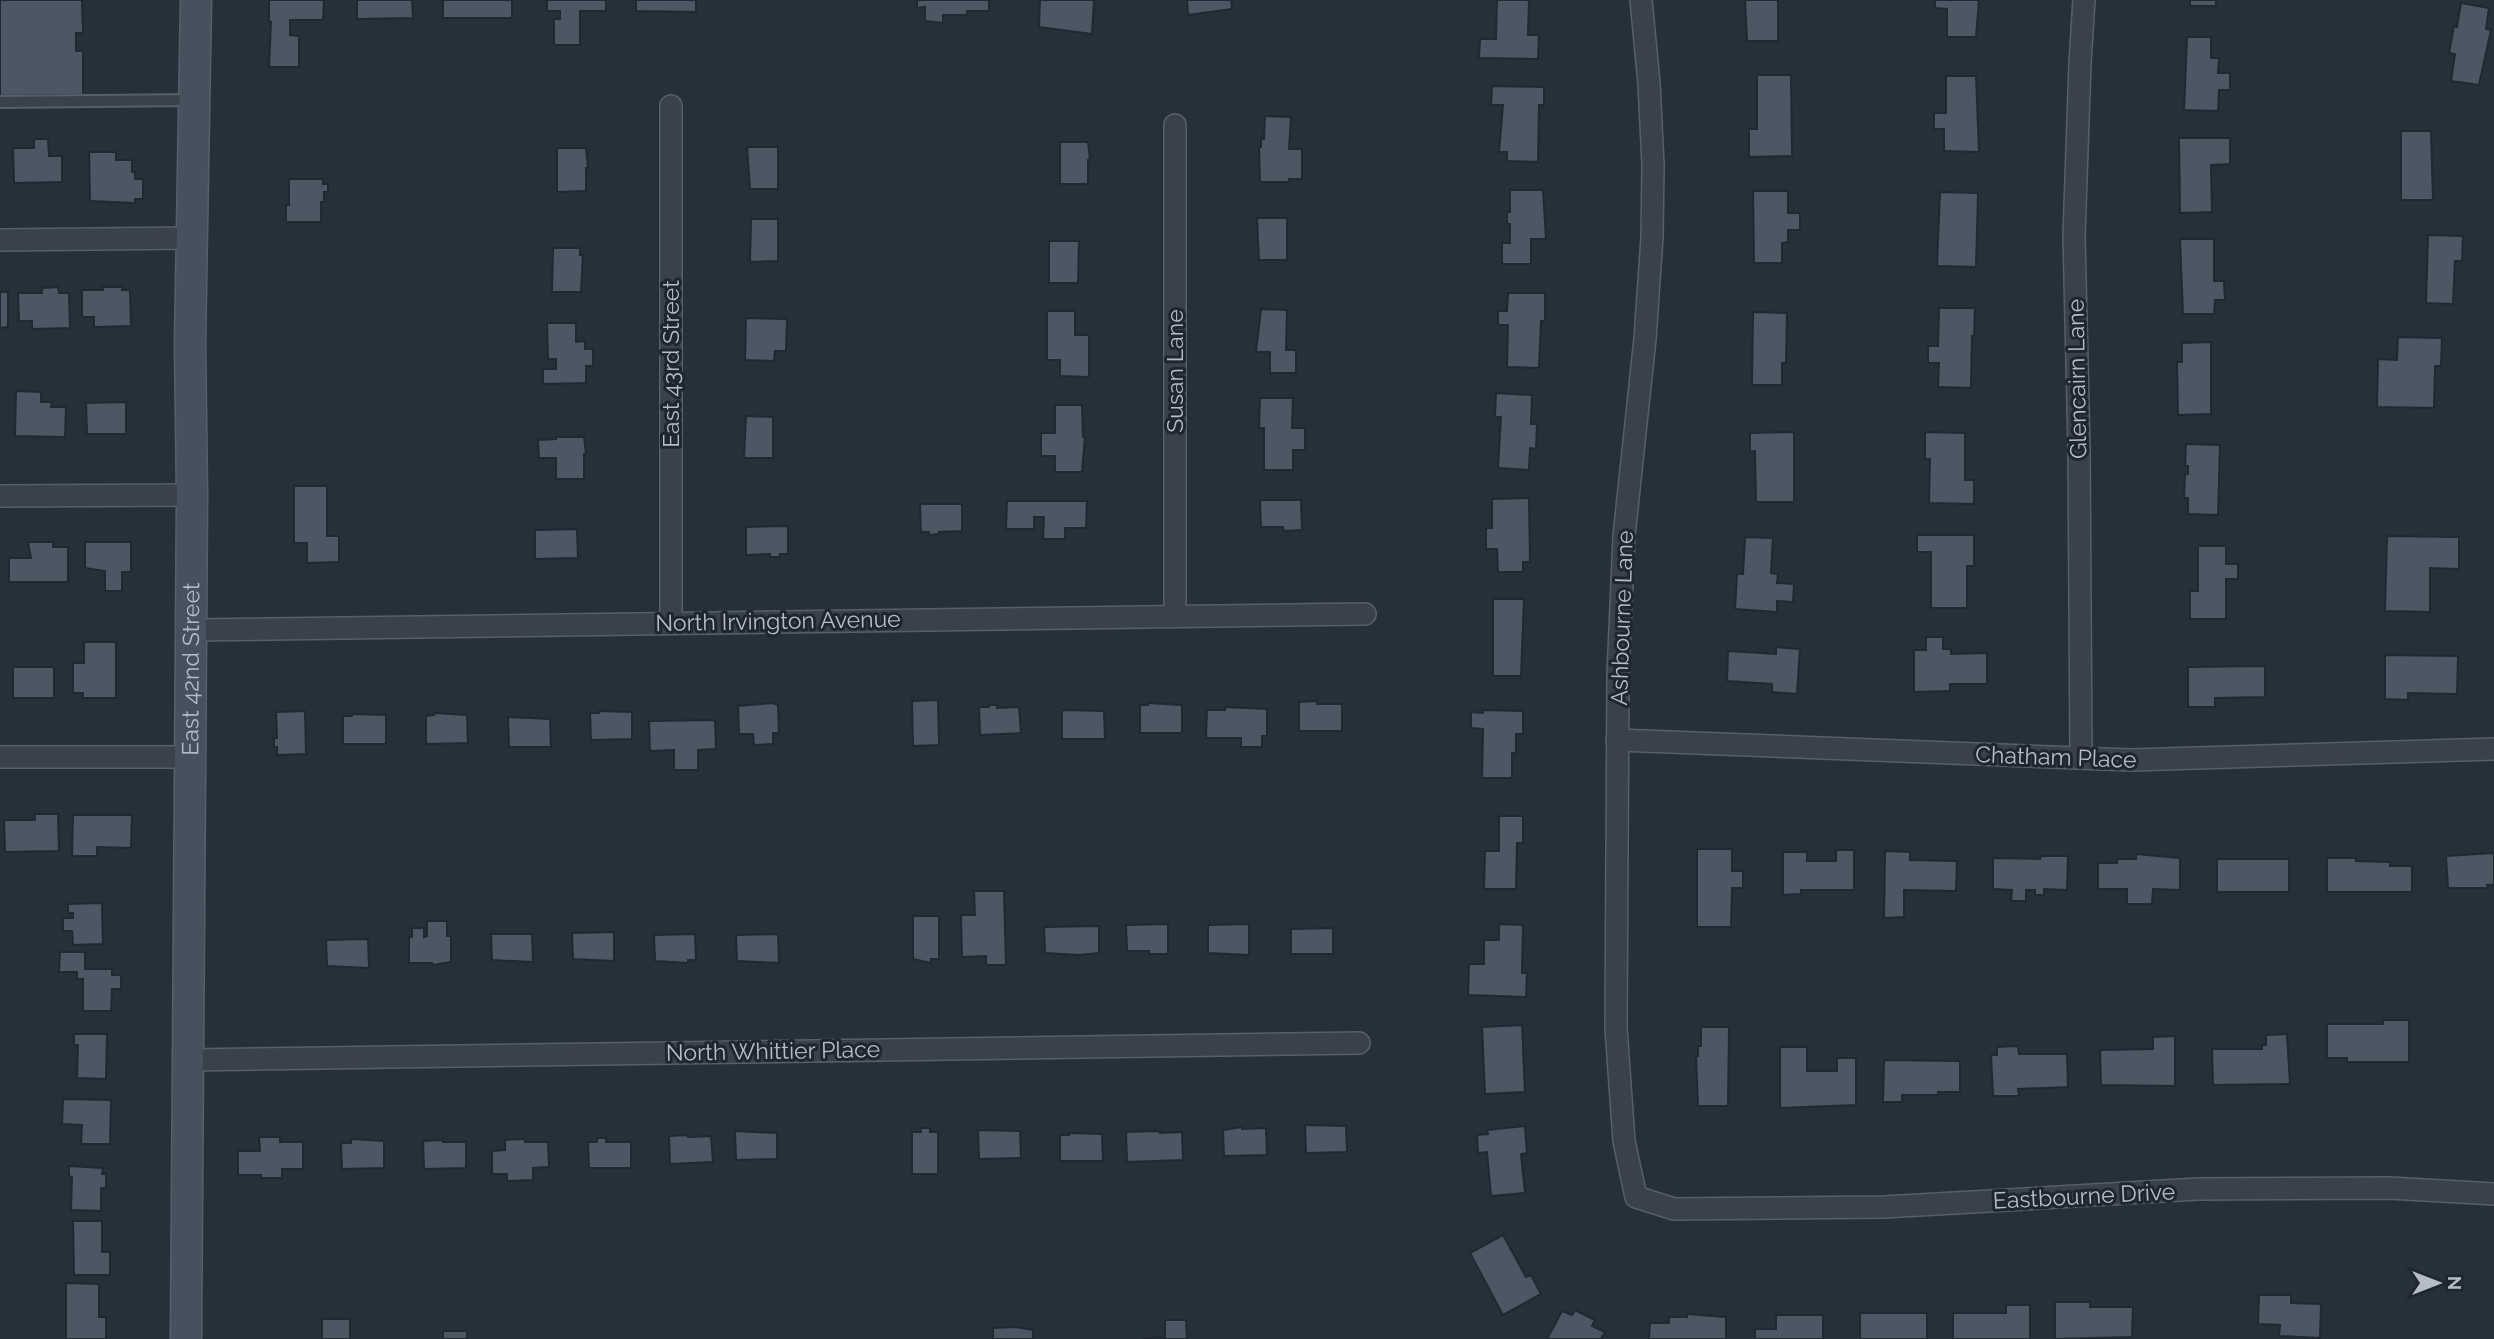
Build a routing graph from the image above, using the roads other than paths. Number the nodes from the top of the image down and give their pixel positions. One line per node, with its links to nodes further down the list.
1 (196, 0): 4 (street, East 42nd Street)
2 (1641, 0): 16 (street, Ashbourne Lane)
3 (2084, 0): 20 (street, Glencairn Lane)
4 (196, 100): 5 (lane); 8 (street, East 42nd Street)
5 (0, 102)
6 (671, 106): 14 (street, East 43rd Street)
7 (1175, 125): 13 (street, Susan Lane)
8 (192, 237): 9 (street); 10 (street, East 42nd Street)
9 (0, 240)
10 (192, 495): 11 (street); 15 (street, East 42nd Street)
11 (0, 496)
12 (1365, 614): 13 (street, North Irvington Avenue)
13 (1175, 616): 14 (street, North Irvington Avenue)
14 (671, 623): 15 (street, North Irvington Avenue)
15 (192, 630): 19 (street, East 42nd Street)
16 (1617, 740): 20 (street, Chatham Place); 24 (street, Ashbourne Lane)
17 (2494, 749): 20 (street, Chatham Place)
18 (0, 757): 19 (street)
19 (191, 757): 22 (street, East 42nd Street)
20 (2081, 758)
21 (1359, 1043): 22 (street, North Whittier Place)
22 (188, 1060): 25 (street, East 42nd Street)
23 (2494, 1194): 24 (street, Eastbourne Drive)
24 (1674, 1209)
25 (186, 1339)

